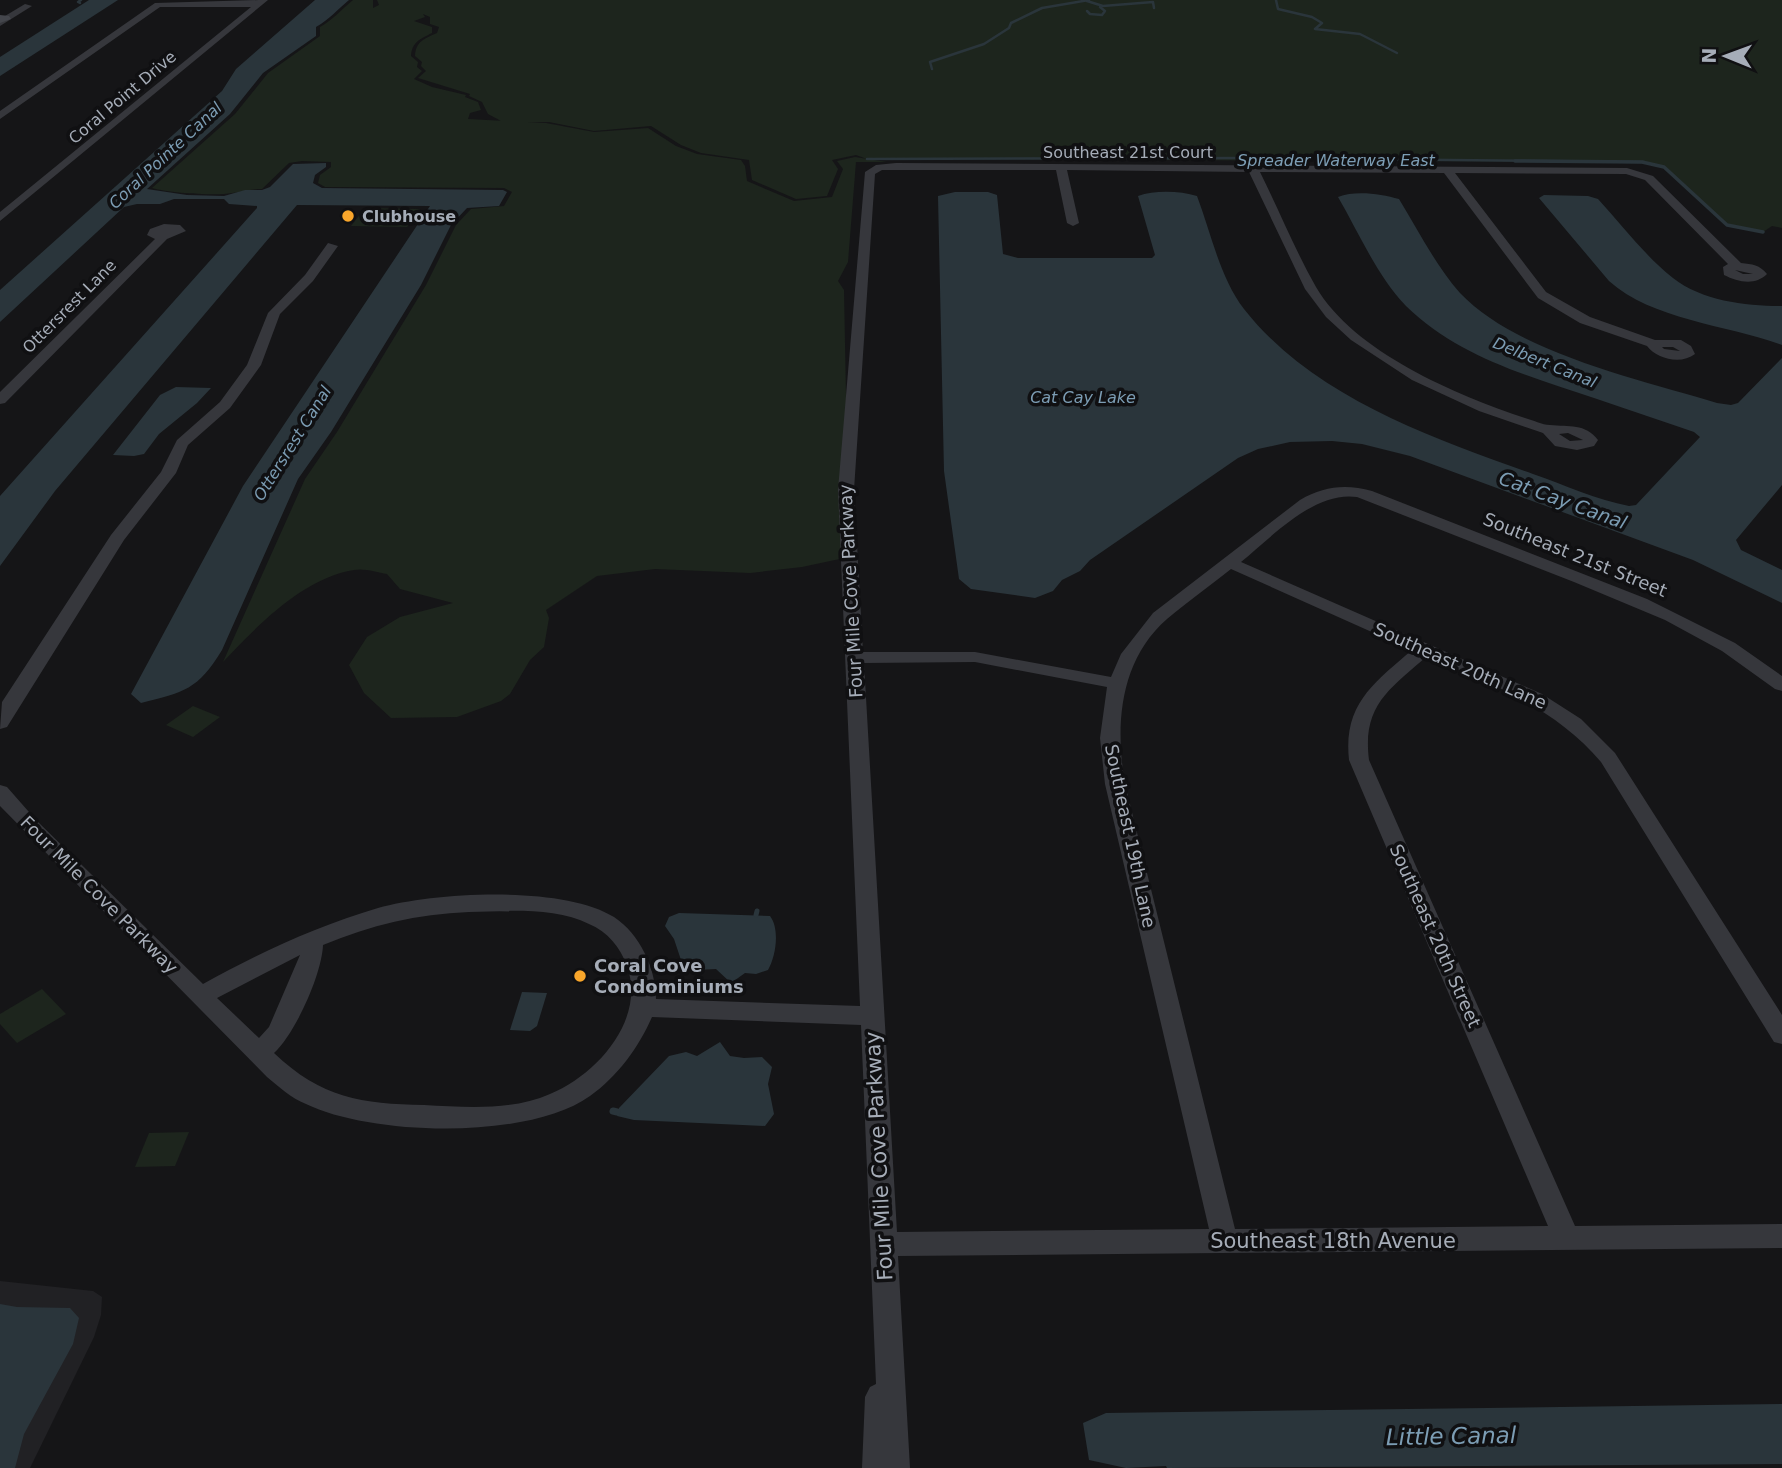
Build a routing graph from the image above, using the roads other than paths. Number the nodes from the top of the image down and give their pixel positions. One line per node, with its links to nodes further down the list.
1 (262, 2): 4 (street); 9 (street, Coral Point Drive)
2 (28, 6): 3 (street)
3 (2, 21)
4 (0, 116)
5 (1061, 167): 6 (street, Southeast 21st Court); 7 (street, Southeast 21st Court); 10 (street)
6 (1253, 168): 8 (street, Southeast 21st Court); 16 (street)
7 (874, 169): 20 (street, Four Mile Cove Parkway)
8 (1447, 170): 13 (street, Southeast 21st Court); 14 (street)
9 (0, 218)
10 (1085, 229)
11 (163, 237): 15 (street, Ottersrest Lane)
12 (332, 246): 23 (street)
13 (1737, 265)
14 (1654, 344)
15 (0, 400)
16 (1548, 429)
17 (1340, 490): 18 (street, Southeast 19th Lane); 22 (street, Southeast 21st Street)
18 (1230, 563): 19 (street, Southeast 20th Lane); 21 (street, Southeast 19th Lane)
19 (1424, 649): 29 (street, Southeast 20th Lane); 32 (street, Southeast 20th Street)
20 (854, 658): 21 (street); 28 (street, Four Mile Cove Parkway)
21 (1115, 683): 33 (street, Southeast 19th Lane)
22 (1782, 685)
23 (0, 723)
24 (0, 792): 26 (street, Four Mile Cove Parkway)
25 (312, 943): 26 (street); 27 (street); 30 (street)
26 (200, 996): 30 (street, Four Mile Cove Parkway)
27 (643, 1008): 28 (street, Four Mile Cove Parkway); 30 (street, Four Mile Cove Parkway)
28 (872, 1016): 34 (street, Four Mile Cove Parkway)
29 (1782, 1035)
30 (258, 1053)
31 (1782, 1236): 32 (street, Southeast 18th Avenue)
32 (1567, 1239): 33 (street, Southeast 18th Avenue)
33 (1225, 1241): 34 (street, Southeast 18th Avenue)
34 (883, 1244): 35 (street, Four Mile Cove Parkway)
35 (886, 1295): 36 (street, Four Mile Cove Parkway); 37 (street, Four Mile Cove Parkway)
36 (877, 1468)
37 (895, 1468)

